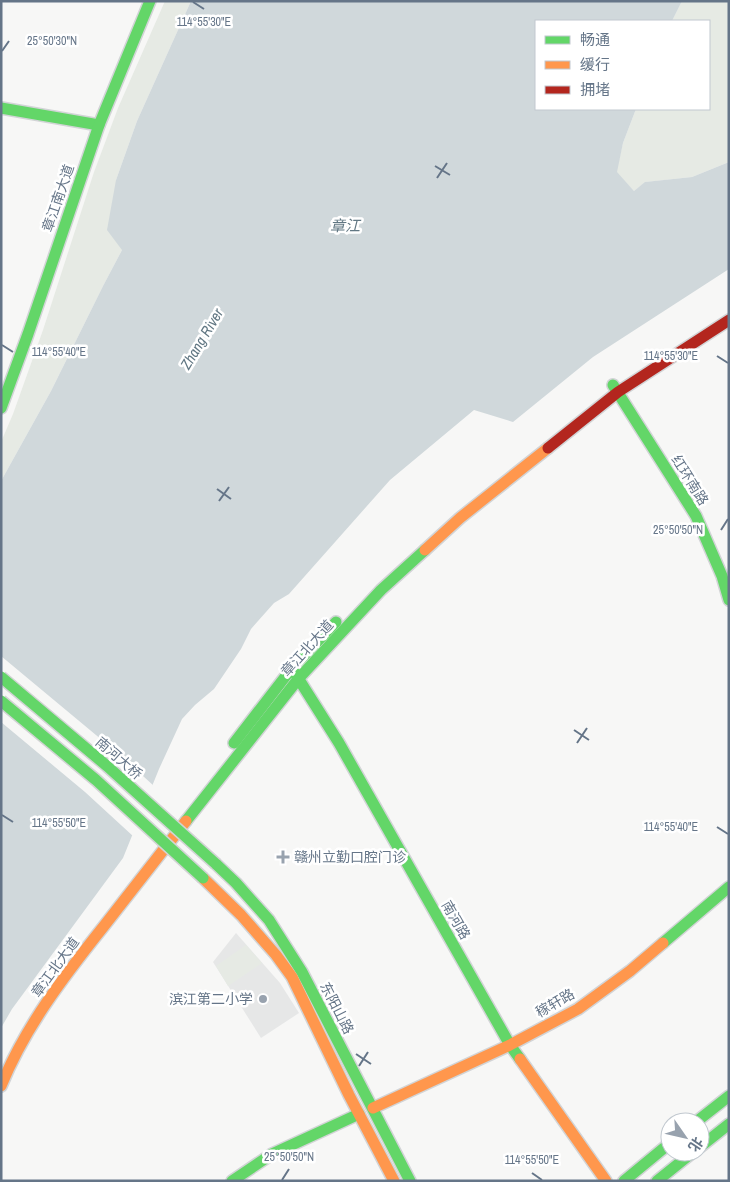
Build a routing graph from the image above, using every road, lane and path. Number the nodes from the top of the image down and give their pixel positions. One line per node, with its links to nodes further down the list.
1 (139, 1): 4 (main road, 章江南大道)
2 (150, 1): 4 (main road, 章江南大道)
3 (1, 108): 4 (main road)
4 (91, 120): 10 (main road, 章江南大道)
5 (78, 151): 8 (main road, 章江南大道)
6 (729, 308): 9 (main road, 章江北大道)
7 (729, 320): 9 (main road, 章江北大道)
8 (1, 386)
9 (615, 388): 11 (main road, 红环南路); 12 (main road, 章江北大道); 14 (main road, 章江北大道)
10 (1, 408)
11 (729, 600)
12 (292, 668): 14 (main road, 南河路); 19 (main road, 章江北大道)
13 (1, 677): 16 (main road, 南河大桥, bridge)
14 (299, 678): 18 (main road, 南河路); 20 (main road, 章江北大道)
15 (1, 701): 27 (main road, 东阳山路, bridge)
16 (216, 864): 23 (main road, 东阳山路)
17 (729, 887): 18 (main road, 稼轩路)
18 (510, 1045): 23 (main road, 稼轩路); 39 (main road, 南河路)
19 (1, 1066)
20 (1, 1086)
21 (729, 1086): 24 (main road)
22 (729, 1096): 25 (main road)
23 (373, 1108): 38 (main road, 东阳山路)
24 (697, 1112)
25 (709, 1112)
26 (729, 1112): 29 (main road)
27 (359, 1114): 36 (main road); 37 (main road, 东阳山路)
28 (729, 1123): 30 (main road)
29 (710, 1126)
30 (710, 1138)
31 (660, 1142): 40 (main road)
32 (660, 1151): 41 (main road)
33 (668, 1162): 35 (main road)
34 (678, 1162): 35 (main road)
35 (653, 1178)
36 (232, 1181)
37 (394, 1181)
38 (410, 1181)
39 (606, 1181)
40 (613, 1181)
41 (624, 1181)

